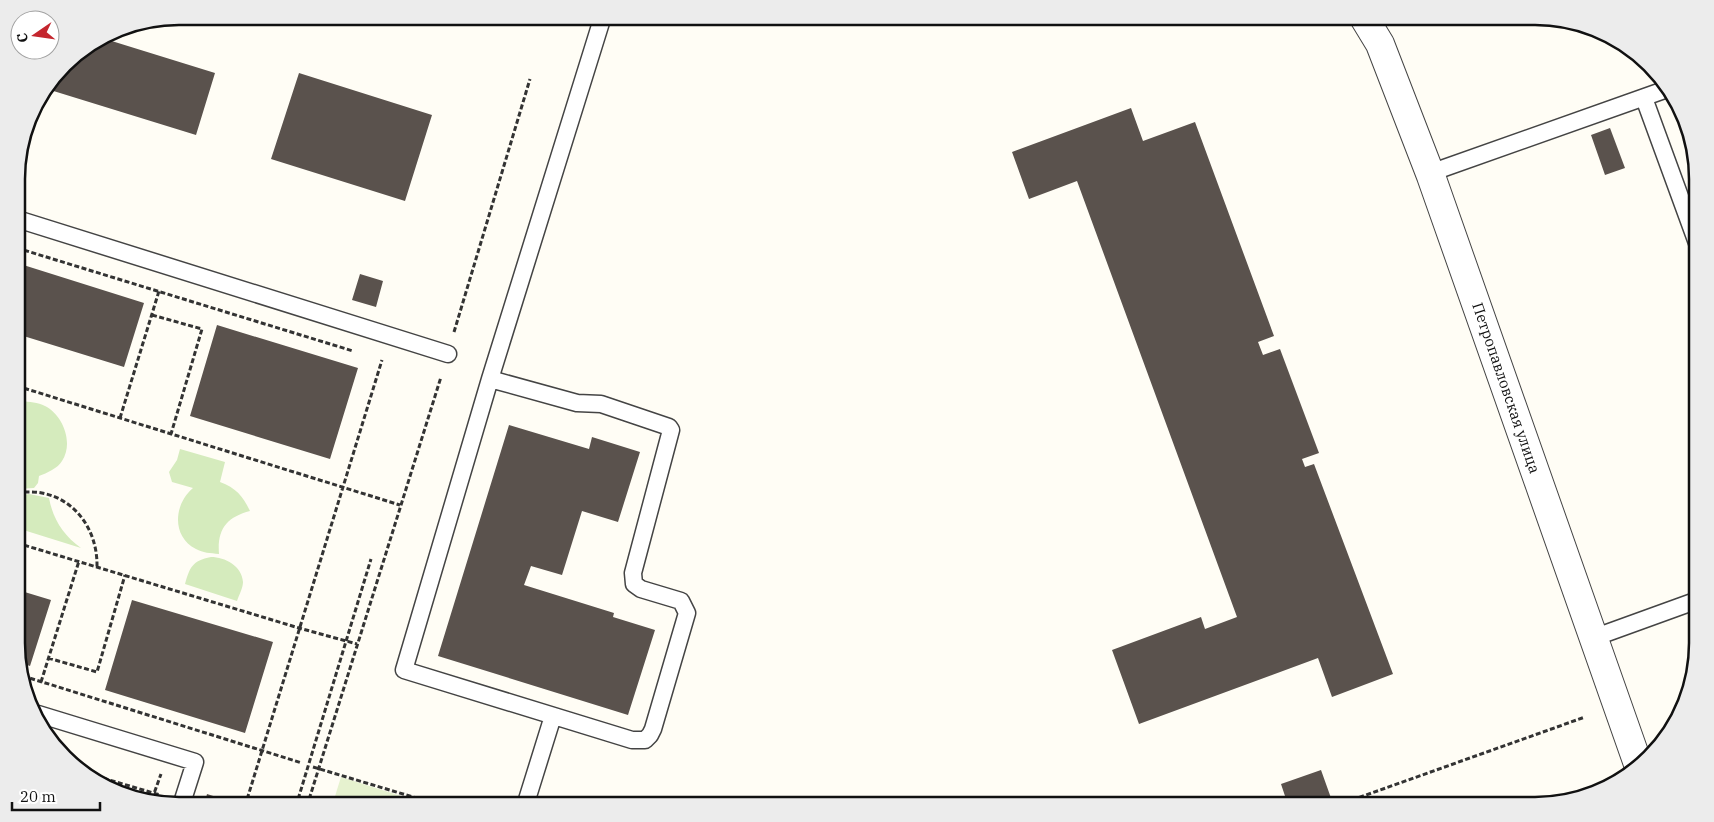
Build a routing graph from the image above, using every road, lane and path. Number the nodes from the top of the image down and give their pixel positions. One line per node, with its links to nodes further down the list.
1 (601, 25): 19 (lane)
2 (1368, 25): 6 (street, Петропавловская улица)
3 (530, 79): 13 (path)
4 (1661, 91): 5 (lane)
5 (1644, 98): 6 (lane); 7 (lane)
6 (1430, 173): 33 (street, Петропавловская улица)
7 (1689, 221)
8 (25, 222): 13 (lane)
9 (25, 250): 10 (path)
10 (159, 292): 11 (path); 12 (path)
11 (152, 315): 21 (path); 22 (path)
12 (354, 352)
13 (448, 354): 18 (path)
14 (373, 357): 15 (path)
15 (382, 360): 16 (path); 23 (path)
16 (391, 363)
17 (432, 375): 18 (path)
18 (440, 378): 25 (path)
19 (490, 379): 40 (lane); 40 (lane)
20 (25, 388): 21 (path)
21 (120, 418): 22 (path)
22 (171, 434): 23 (path)
23 (343, 488): 25 (path); 32 (path)
24 (25, 493): 29 (path)
25 (400, 505): 35 (path)
26 (25, 544): 28 (path)
27 (371, 559): 34 (path)
28 (79, 561): 29 (path); 36 (path)
29 (97, 567): 30 (path)
30 (125, 575): 32 (path); 36 (path)
31 (1689, 603): 33 (lane)
32 (299, 628): 34 (path); 42 (path)
33 (1593, 638): 43 (street, Петропавловская улица)
34 (346, 641): 35 (path); 51 (path)
35 (357, 644): 46 (path)
36 (48, 658): 38 (path)
37 (29, 678): 38 (path)
38 (41, 682): 42 (path)
39 (44, 716): 49 (lane)
40 (553, 716): 54 (lane)
41 (1585, 717): 55 (path)
42 (262, 752): 44 (path); 50 (path)
43 (1636, 759)
44 (302, 763)
45 (313, 767): 46 (path)
46 (318, 768): 52 (path); 53 (path)
47 (112, 781): 48 (path)
48 (154, 795)
49 (184, 797)
50 (248, 797)
51 (299, 797)
52 (310, 797)
53 (413, 797)
54 (528, 797)
55 (1363, 797)

